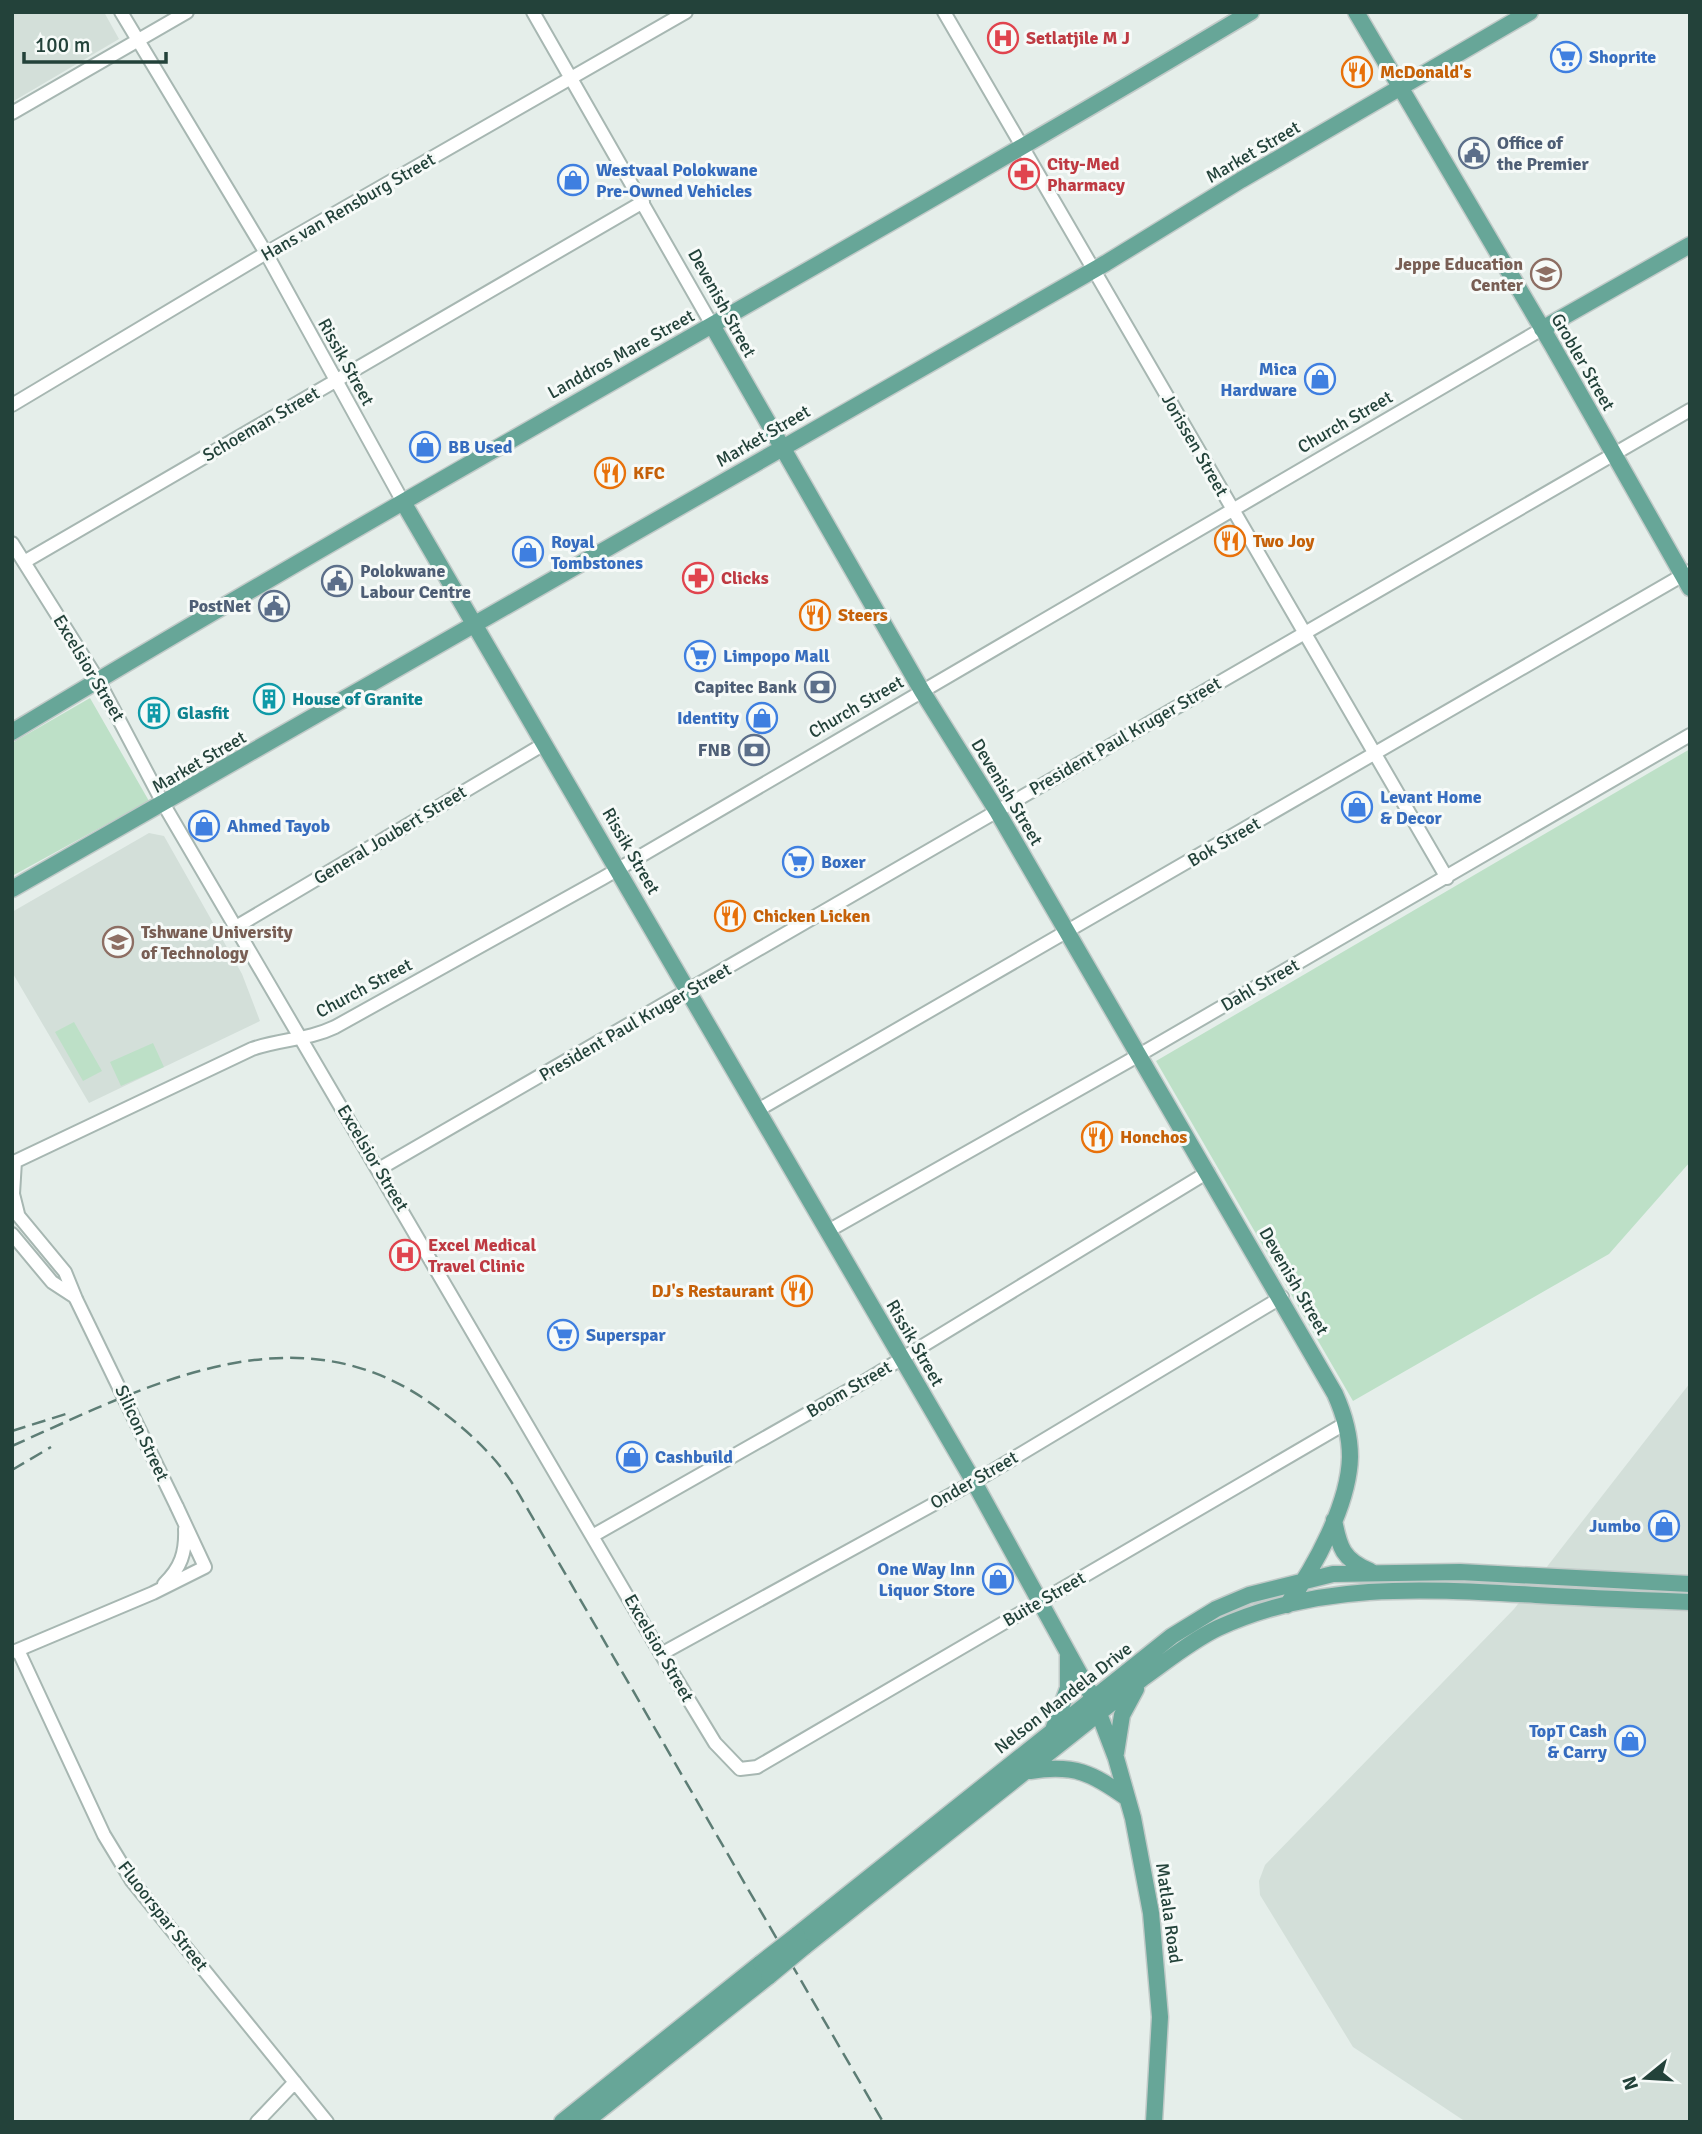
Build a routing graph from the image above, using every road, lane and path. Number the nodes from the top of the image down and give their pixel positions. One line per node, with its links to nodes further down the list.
1 (121, 12): 9 (street, Rissik Street)
2 (187, 12): 9 (street)
3 (533, 12): 10 (street, Devenish Street)
4 (686, 12): 10 (street, Hans van Rensburg Street)
5 (944, 12): 13 (street, Jorissen Street)
6 (1251, 12): 13 (main road, Landdros Mare Street)
7 (1356, 12): 11 (main road, Grobler Street)
8 (1530, 12): 11 (main road, Market Street)
9 (138, 41): 12 (street); 16 (street, Rissik Street)
10 (573, 79): 14 (street, Devenish Street); 16 (street, Hans van Rensburg Street)
11 (1401, 89): 17 (main road, Market Street); 19 (main road, Grobler Street)
12 (12, 113)
13 (1022, 148): 17 (street, Jorissen Street); 18 (main road, Landdros Mare Street)
14 (643, 202): 18 (street, Devenish Street); 20 (street, Schoeman Street)
15 (1690, 245): 19 (main road, Church Street)
16 (266, 253): 20 (street, Rissik Street); 21 (street, Hans van Rensburg Street)
17 (1093, 270): 23 (main road, Market Street); 26 (street, Jorissen Street)
18 (712, 324): 23 (main road, Devenish Street); 25 (main road, Landdros Mare Street)
19 (1542, 329): 24 (main road, Grobler Street); 26 (street, Church Street)
20 (334, 381): 25 (street, Rissik Street); 28 (street, Schoeman Street)
21 (12, 405)
22 (1690, 410): 24 (street, President Paul Kruger Street)
23 (782, 447): 30 (main road, Market Street); 33 (main road, Devenish Street)
24 (1612, 455): 29 (main road, Grobler Street); 31 (street, President Paul Kruger Street)
25 (403, 502): 30 (main road, Rissik Street); 32 (main road, Landdros Mare Street)
26 (1232, 510): 31 (street, Jorissen Street); 33 (street, Church Street)
27 (12, 543): 28 (street, Excelsior Street)
28 (24, 562): 32 (street, Excelsior Street)
29 (1688, 578): 37 (street, Bok Street)
30 (476, 624): 36 (main road, Rissik Street); 38 (main road, Market Street)
31 (1305, 630): 37 (street, Jorissen Street); 39 (street, President Paul Kruger Street)
32 (98, 680): 34 (main road, Landdros Mare Street); 38 (street, Excelsior Street)
33 (922, 691): 39 (main road, Devenish Street); 40 (street, Church Street)
34 (12, 732)
35 (1690, 735): 41 (street, Dahl Street)
36 (544, 744): 40 (main road, Rissik Street); 43 (street, General Joubert Street)
37 (1377, 755): 41 (street, Jorissen Street); 44 (street, Bok Street)
38 (164, 805): 42 (main road, Market Street); 43 (street, Excelsior Street)
39 (997, 811): 44 (main road, Devenish Street); 45 (street, President Paul Kruger Street)
40 (618, 868): 45 (main road, Rissik Street); 46 (street, Church Street)
41 (1447, 878): 47 (street, Dahl Street)
42 (12, 889)
43 (236, 927): 46 (street, Excelsior Street)
44 (1067, 932): 47 (main road, Devenish Street); 48 (street, Bok Street)
45 (690, 990): 48 (main road, Rissik Street); 50 (street, President Paul Kruger Street)
46 (303, 1040): 49 (street, Church Street); 50 (street, Excelsior Street)
47 (1140, 1054): 51 (main road, Devenish Street); 53 (street, Dahl Street)
48 (758, 1110): 53 (main road, Rissik Street)
49 (15, 1160): 52 (street, Church Street)
50 (379, 1170): 62 (street, Excelsior Street)
51 (1208, 1172): 55 (main road, Devenish Street); 57 (street, Boom Street)
52 (15, 1211): 56 (street, Silicon Street)
53 (828, 1231): 57 (main road, Rissik Street)
54 (12, 1234): 56 (street)
55 (1282, 1297): 58 (main road, Devenish Street); 59 (street, Onder Street)
56 (76, 1298): 61 (street, Silicon Street, bridge)
57 (901, 1359): 59 (main road, Rissik Street); 62 (street, Boom Street)
58 (1346, 1423): 60 (main road, Devenish Street); 67 (street, Buite Street)
59 (974, 1482): 67 (main road, Rissik Street); 72 (street, Onder Street)
60 (1334, 1520): 63 (main road); 64 (main road, Devenish Street)
61 (185, 1524): 66 (street); 66 (street, Silicon Street)
62 (594, 1535): 72 (street, Excelsior Street)
63 (1370, 1571): 64 (main road, Nelson Mandela Drive); 65 (main road, Nelson Mandela Drive)
64 (1306, 1579): 69 (main road, Devenish Street); 74 (main road, Nelson Mandela Drive)
65 (1690, 1584)
66 (153, 1593): 71 (street)
67 (1040, 1601): 70 (main road, Rissik Street); 78 (street, Buite Street)
68 (1690, 1602): 69 (main road, Nelson Mandela Drive)
69 (1287, 1605): 73 (main road, Nelson Mandela Drive)
70 (1068, 1650): 74 (main road, Rissik Street); 76 (main road)
71 (15, 1651): 83 (street, Fluoorspar Street)
72 (661, 1654): 78 (street, Excelsior Street)
73 (1143, 1678): 75 (main road, Nelson Mandela Drive); 77 (main road)
74 (1093, 1698): 75 (main road, Rissik Street); 76 (main road, Nelson Mandela Drive)
75 (1100, 1715): 77 (main road, Matlala Road); 79 (main road, Nelson Mandela Drive)
76 (1051, 1735): 81 (main road, Nelson Mandela Drive)
77 (1116, 1758): 80 (main road, Matlala Road)
78 (740, 1769)
79 (1027, 1771): 80 (main road); 81 (main road, Nelson Mandela Drive)
80 (1128, 1800): 88 (main road, Matlala Road)
81 (801, 1941): 82 (main road, Nelson Mandela Drive, bridge)
82 (765, 1970): 86 (main road, Nelson Mandela Drive); 87 (main road, Nelson Mandela Drive)
83 (295, 2081): 84 (street); 85 (street, Fluoorspar Street)
84 (257, 2122)
85 (327, 2122)
86 (562, 2122)
87 (585, 2122)
88 (1154, 2122)

